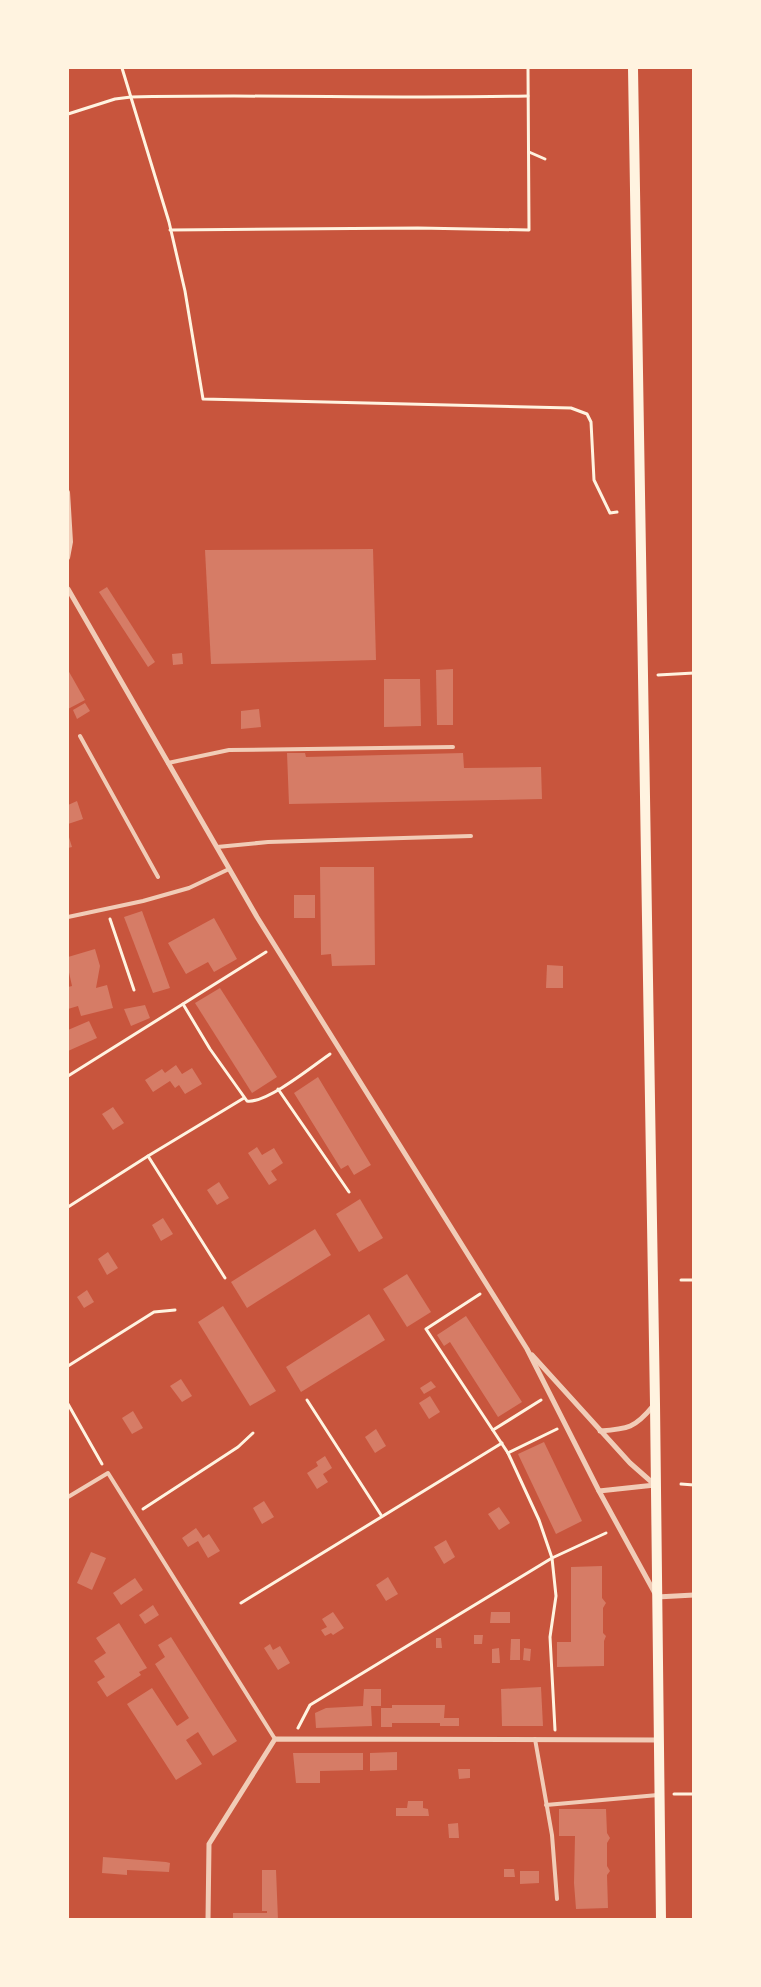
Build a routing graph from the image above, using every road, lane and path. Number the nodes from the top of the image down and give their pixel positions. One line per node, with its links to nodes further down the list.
1 (122, 68): 5 (path)
2 (528, 68): 4 (path)
3 (633, 68): 15 (main road)
4 (528, 96): 5 (path); 7 (path)
5 (131, 97): 6 (path); 9 (path)
6 (68, 114)
7 (529, 152): 8 (path); 9 (path)
8 (545, 159)
9 (170, 230): 11 (path)
10 (68, 492): 12 (lane)
11 (617, 512)
12 (68, 558)
13 (68, 589): 18 (street)
14 (694, 673): 15 (path)
15 (642, 676): 45 (main road)
16 (80, 736): 22 (lane)
17 (453, 747): 18 (lane)
18 (168, 763): 20 (street)
19 (471, 836): 20 (lane)
20 (216, 847): 21 (street)
21 (229, 869): 23 (lane); 25 (street)
22 (158, 877)
23 (107, 908): 24 (lane); 26 (path)
24 (68, 917)
25 (276, 947): 27 (path); 28 (street)
26 (134, 990)
27 (183, 1004): 29 (path); 31 (path)
28 (339, 1048): 30 (path); 38 (street)
29 (68, 1076)
30 (278, 1089): 31 (path); 33 (path)
31 (244, 1098): 32 (path)
32 (148, 1156): 34 (path); 35 (path)
33 (349, 1192)
34 (68, 1207)
35 (225, 1278)
36 (682, 1280): 37 (path)
37 (694, 1280)
38 (489, 1288): 40 (street); 47 (path)
39 (175, 1310): 41 (path)
40 (527, 1349): 42 (street); 48 (street)
41 (68, 1366)
42 (550, 1394): 46 (street); 47 (path)
43 (307, 1400): 59 (path)
44 (68, 1404): 52 (path)
45 (655, 1404): 48 (street); 54 (main road)
46 (566, 1425): 51 (path); 56 (street)
47 (492, 1430): 50 (path)
48 (600, 1431): 54 (street)
49 (253, 1433): 58 (path)
50 (502, 1443): 51 (path); 59 (path)
51 (508, 1453): 61 (path)
52 (108, 1473): 57 (lane); 58 (lane)
53 (681, 1484): 55 (path)
54 (655, 1485): 56 (street); 63 (main road)
55 (694, 1485)
56 (599, 1491): 63 (street)
57 (68, 1497)
58 (135, 1514): 65 (lane)
59 (382, 1515): 64 (path)
60 (606, 1533): 61 (path)
61 (552, 1558): 66 (path); 68 (path)
62 (694, 1595): 63 (street)
63 (657, 1597): 69 (main road)
64 (241, 1603)
65 (275, 1739): 66 (street); 74 (street)
66 (292, 1739): 67 (street)
67 (535, 1739): 68 (street); 72 (lane)
68 (556, 1739): 69 (street)
69 (658, 1740): 70 (main road)
70 (659, 1794): 71 (path); 72 (lane); 75 (main road)
71 (694, 1794)
72 (546, 1805): 73 (lane)
73 (557, 1899)
74 (208, 1920)
75 (660, 1920)

